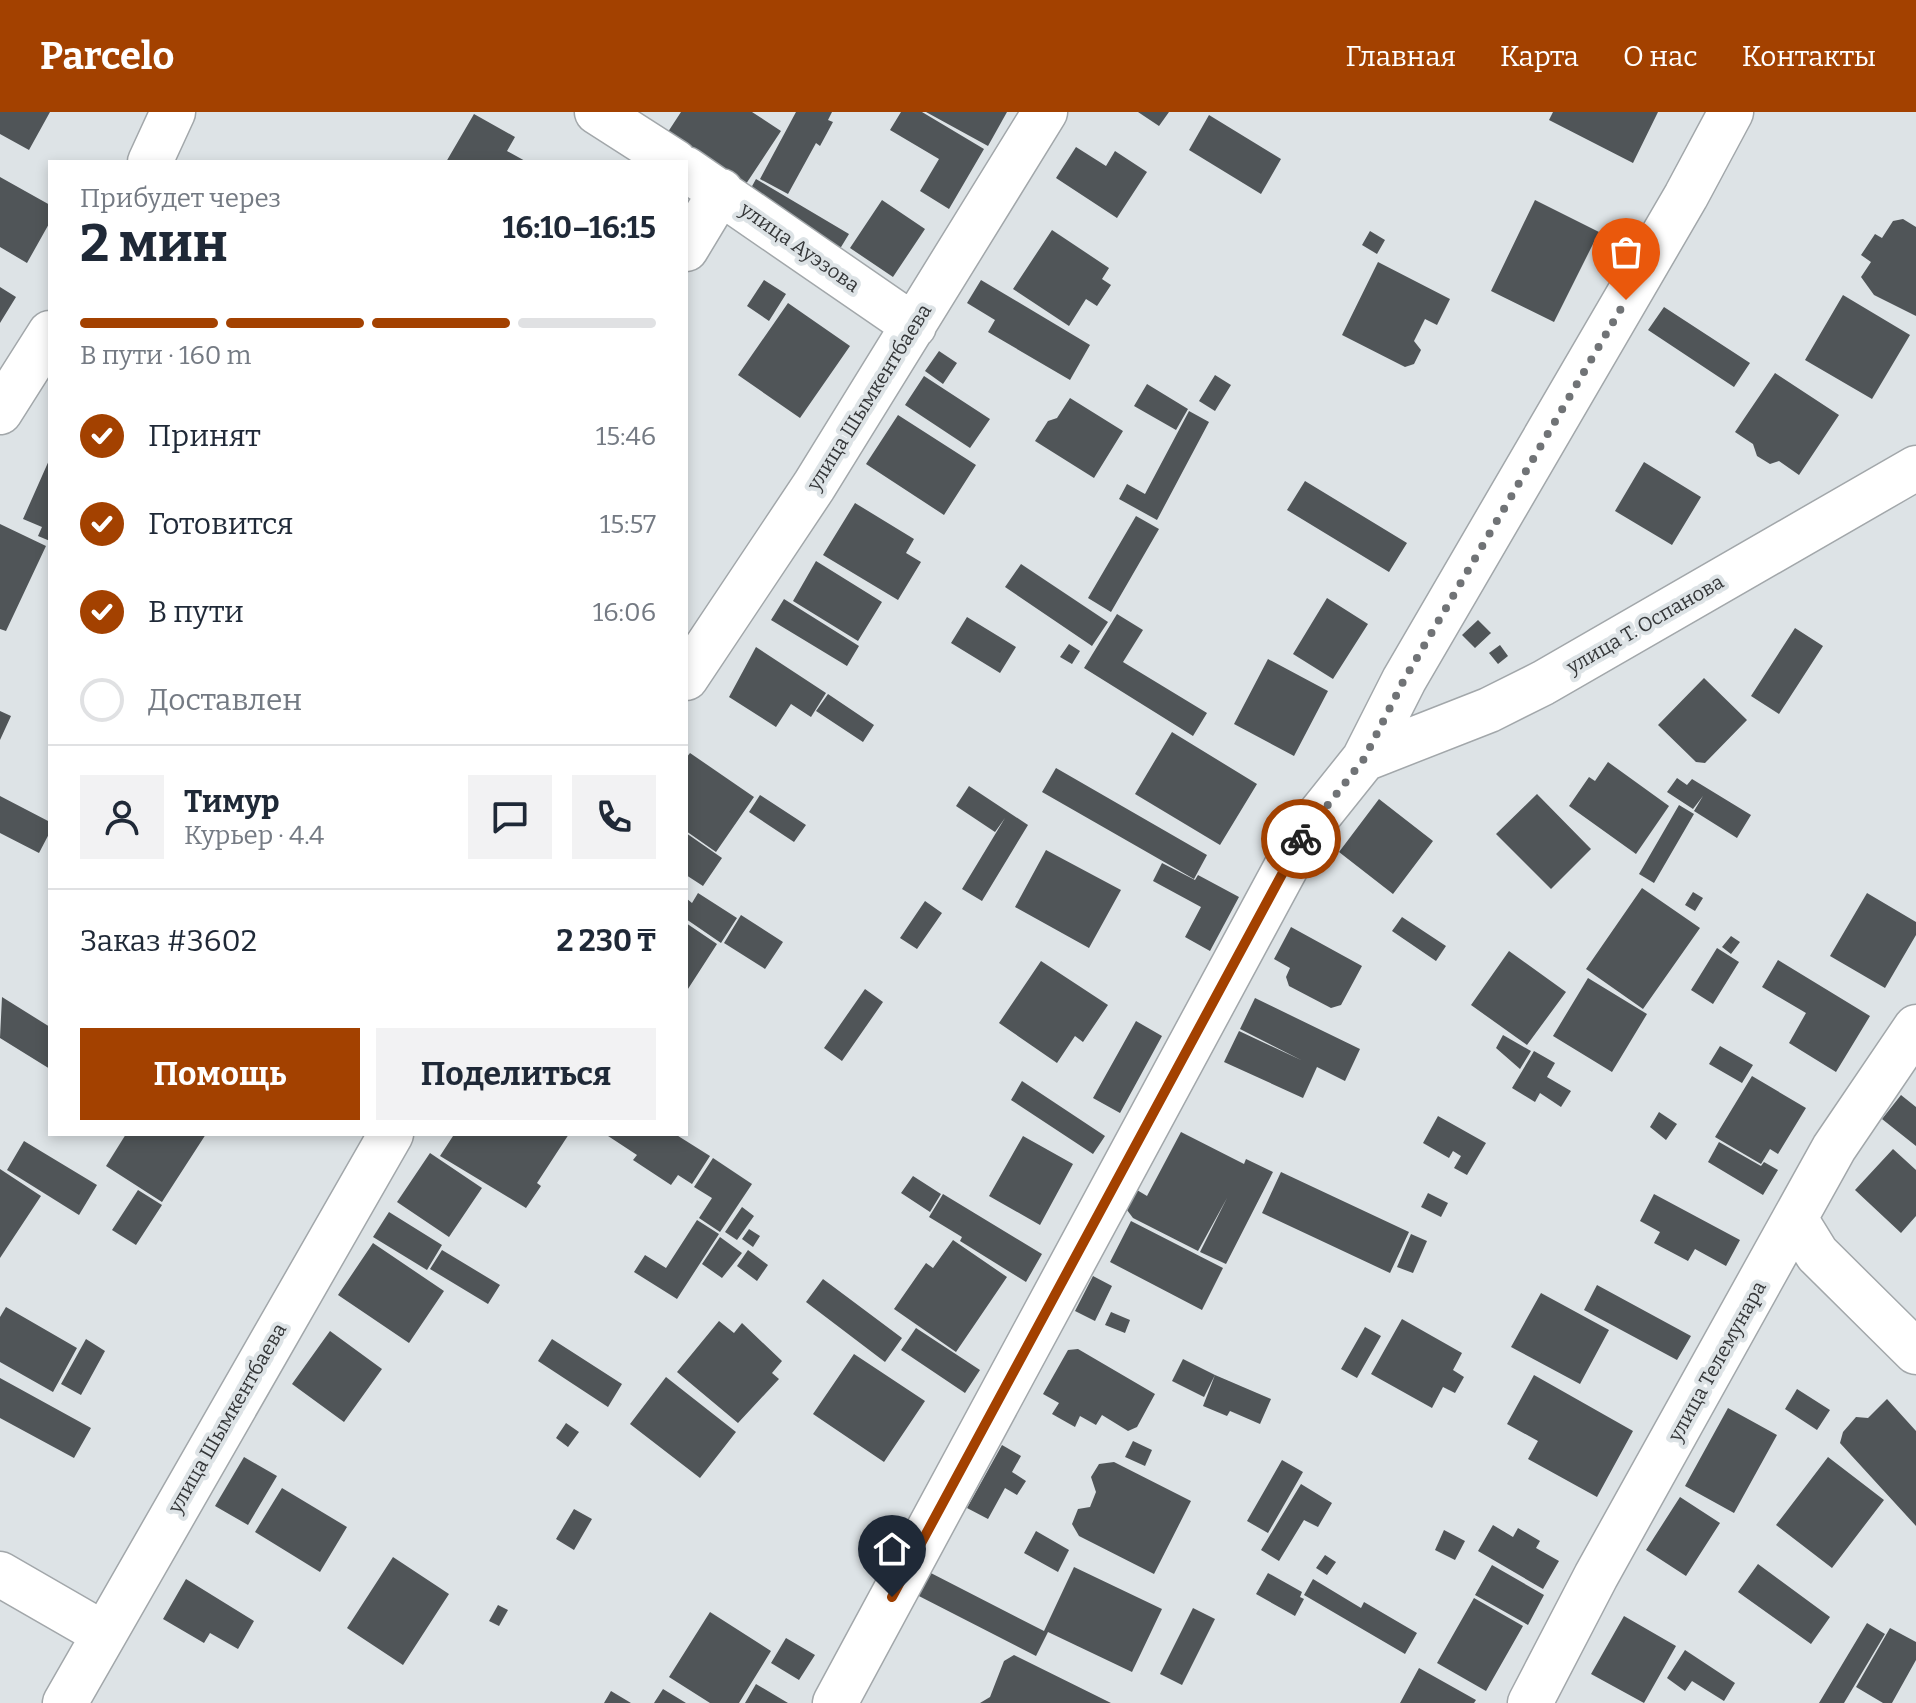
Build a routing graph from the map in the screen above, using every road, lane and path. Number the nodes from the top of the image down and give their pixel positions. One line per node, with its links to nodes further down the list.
1 (173, 112): 5 (street)
2 (597, 112): 6 (street)
3 (1045, 112): 9 (street, улица Шымкентбаева)
4 (1731, 112): 14 (street, улица Т. Оспанова)
5 (151, 160)
6 (672, 160)
7 (704, 180): 8 (street); 9 (street, улица Ауэзова)
8 (688, 241)
9 (914, 326): 13 (street, улица Шымкентбаева)
10 (48, 336): 11 (street)
11 (0, 412)
12 (1916, 468): 14 (street, улица Т. Оспанова)
13 (688, 675)
14 (1364, 759): 22 (street, улица Т. Оспанова)
15 (1916, 1027): 17 (street, улица Телемунара)
16 (390, 1136): 20 (street, улица Шымкентбаева)
17 (1796, 1220): 18 (street); 23 (street, улица Телемунара)
18 (1916, 1352)
19 (0, 1574): 20 (street)
20 (104, 1634): 21 (street, улица Шымкентбаева)
21 (65, 1703)
22 (835, 1703)
23 (1530, 1703)

